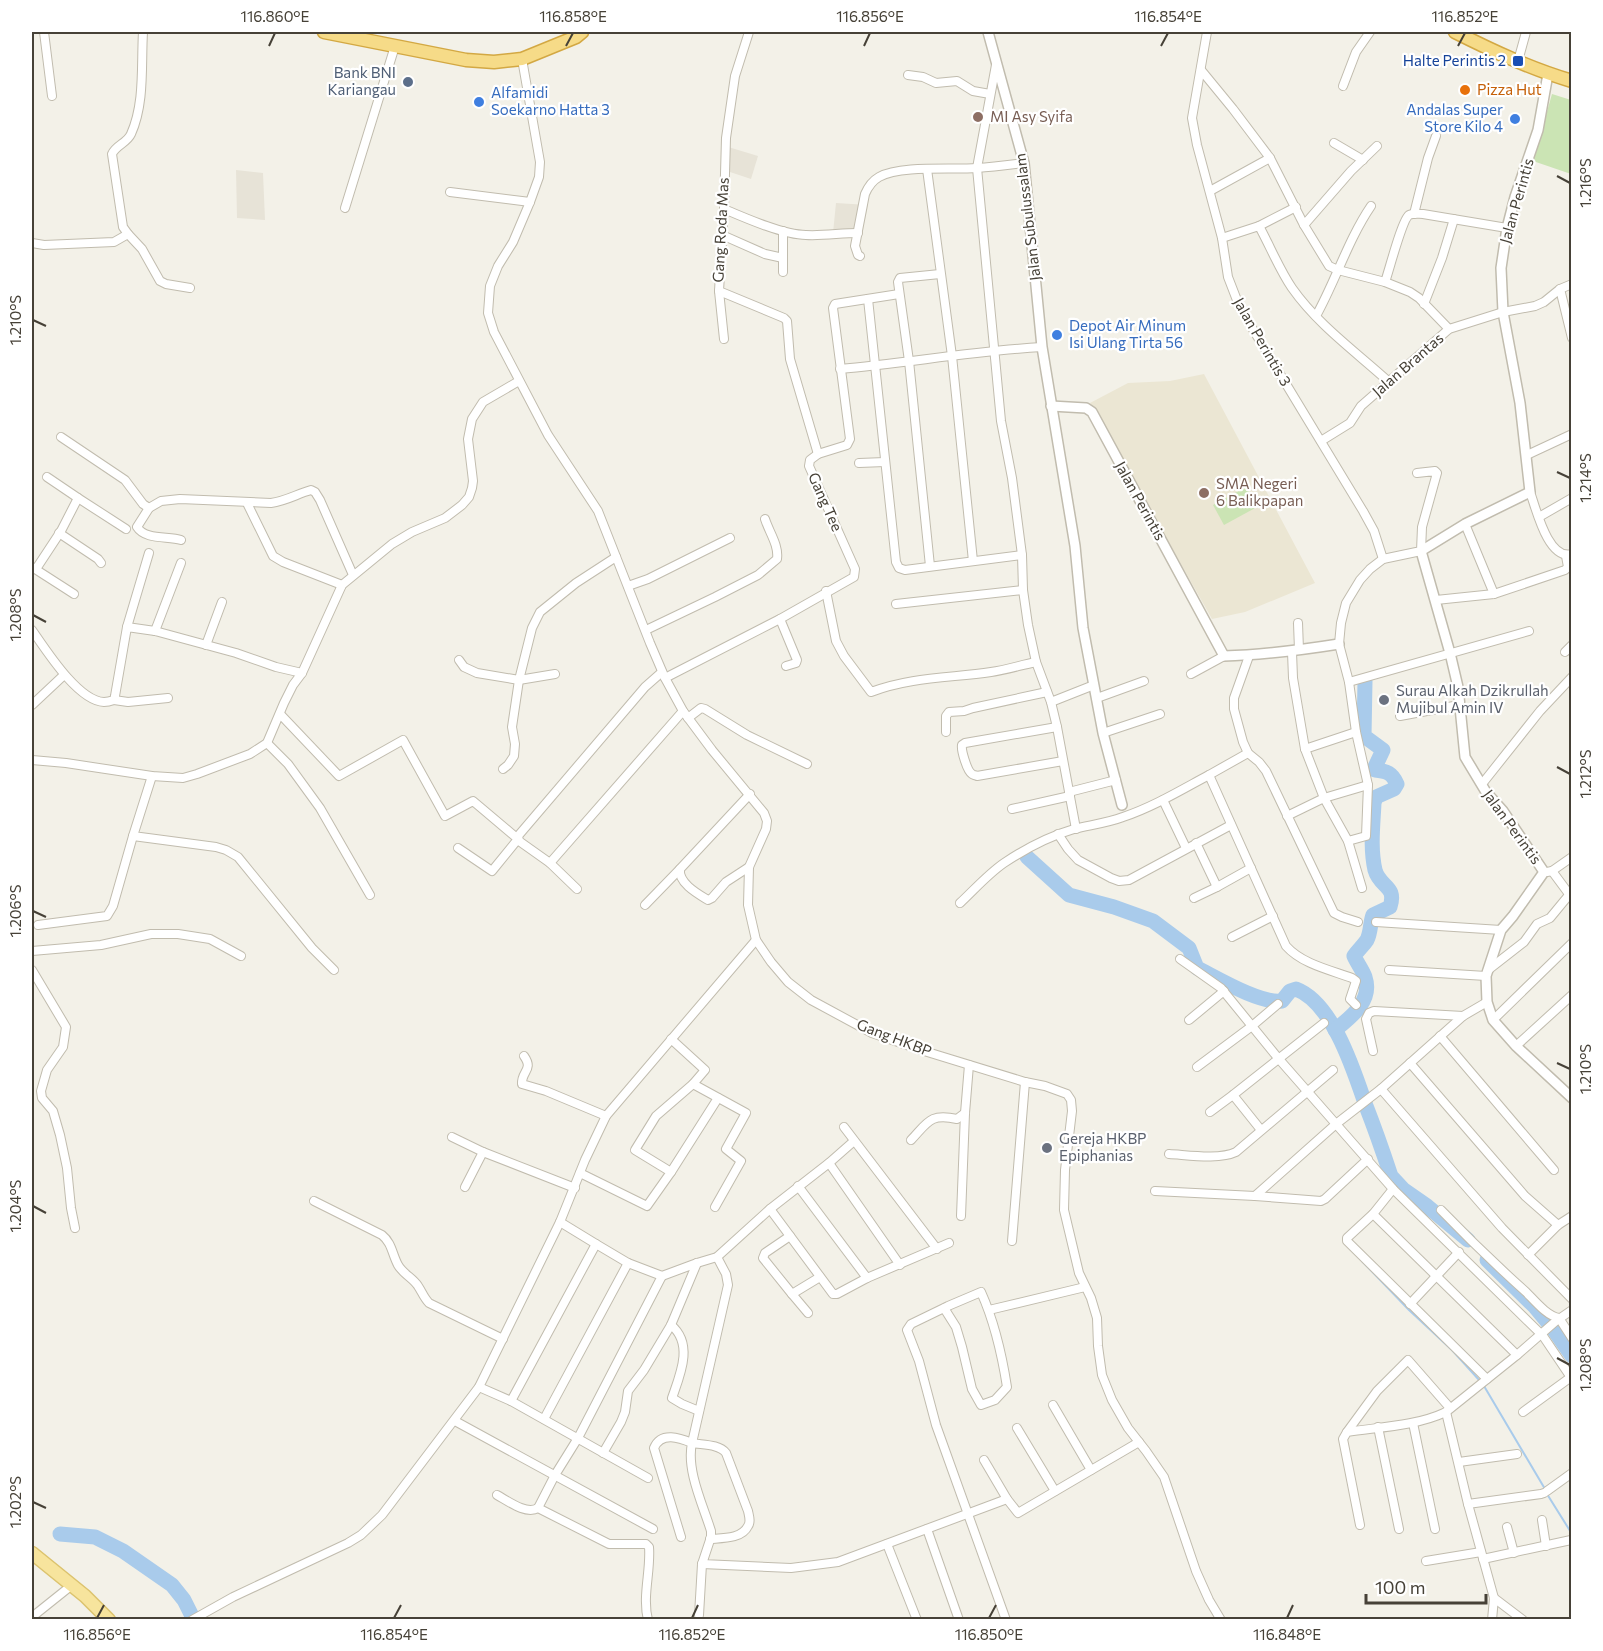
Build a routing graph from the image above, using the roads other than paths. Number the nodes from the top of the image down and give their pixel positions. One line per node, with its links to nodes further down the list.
1 (44, 32): 21 (street)
2 (143, 32): 44 (street)
3 (324, 32): 11 (highway)
4 (582, 32): 12 (highway)
5 (750, 32): 36 (street, Gang Roda Mas)
6 (988, 32): 14 (street, Jalan Subulussalam)
7 (1207, 32): 15 (street, Jalan Perintis 3)
8 (1370, 32): 19 (street)
9 (1455, 32): 13 (highway)
10 (1526, 32): 13 (street)
11 (394, 46): 12 (highway); 35 (street)
12 (522, 59): 32 (street)
13 (1518, 61): 16 (highway)
14 (996, 65): 20 (street); 27 (street, Jalan Subulussalam)
15 (1201, 70): 25 (street); 30 (street, Jalan Perintis 3)
16 (1548, 74): 18 (highway); 41 (street, Jalan Perintis)
17 (908, 75): 20 (street)
18 (1572, 81)
19 (1343, 86)
20 (990, 94): 28 (street)
21 (52, 96)
22 (1436, 136): 37 (street)
23 (1334, 143): 26 (street)
24 (1377, 146): 26 (street)
25 (1270, 158): 30 (street); 34 (street)
26 (1363, 160): 39 (street)
27 (1024, 163): 28 (street); 66 (street, Jalan Subulussalam)
28 (977, 168): 29 (street); 67 (street)
29 (927, 169): 43 (street); 52 (street)
30 (1210, 191): 46 (street, Jalan Perintis 3)
31 (450, 192): 32 (street)
32 (530, 202): 72 (street)
33 (1371, 206): 50 (street)
34 (1296, 207): 39 (street); 40 (street)
35 (345, 208)
36 (724, 209): 42 (street); 45 (street, Gang Roda Mas)
37 (1414, 214): 38 (street); 53 (street)
38 (1454, 219): 41 (street); 60 (street)
39 (1304, 225): 50 (street)
40 (1259, 226): 46 (street); 62 (street)
41 (1507, 228): 61 (street, Jalan Perintis)
42 (783, 231): 43 (street); 49 (street)
43 (858, 233): 48 (street)
44 (128, 234): 47 (street); 55 (street)
45 (722, 235): 49 (street); 57 (street, Gang Roda Mas)
46 (1222, 238): 77 (street, Jalan Perintis 3)
47 (32, 243)
48 (860, 256)
49 (783, 258): 51 (street)
50 (1338, 270): 53 (street); 62 (street)
51 (783, 272)
52 (940, 274): 58 (street); 68 (street)
53 (1385, 282): 60 (street)
54 (1572, 284): 56 (street, Jalan Brantas)
55 (190, 288)
56 (1560, 289): 61 (street, Jalan Brantas); 64 (street)
57 (719, 291): 65 (street); 78 (street, Gang Roda Mas)
58 (899, 294): 59 (street, Gang Tee); 69 (street)
59 (868, 299): 70 (street); 71 (street, Gang Tee)
60 (1424, 304): 63 (street)
61 (1503, 312): 63 (street, Jalan Brantas); 79 (street, Jalan Perintis)
62 (1316, 316): 73 (street)
63 (1449, 329): 73 (street, Jalan Brantas)
64 (1571, 336)
65 (724, 339)
66 (1042, 347): 67 (street); 74 (street, Jalan Subulussalam)
67 (994, 350): 68 (street); 98 (street)
68 (952, 356): 69 (street); 102 (street)
69 (909, 361): 70 (street); 106 (street)
70 (875, 366): 71 (street); 80 (street)
71 (840, 369): 78 (street, Gang Tee)
72 (519, 381): 100 (street); 107 (street)
73 (1389, 382): 77 (street, Jalan Brantas)
74 (1051, 406): 130 (street, Jalan Perintis); 144 (street, Jalan Subulussalam)
75 (1572, 434): 79 (street)
76 (61, 437): 88 (street)
77 (1321, 441): 101 (street, Jalan Perintis 3)
78 (818, 454): 111 (street, Gang Tee)
79 (1527, 455): 84 (street, Jalan Perintis)
80 (885, 462): 81 (street); 106 (street)
81 (859, 463)
82 (1417, 473): 96 (street, Jalan Perintis)
83 (47, 477): 85 (street)
84 (1530, 492): 89 (street); 91 (street)
85 (78, 498): 92 (street); 93 (street)
86 (1572, 498): 89 (street)
87 (248, 503): 88 (street); 107 (street); 108 (street)
88 (149, 508): 95 (street)
89 (1539, 517): 99 (street)
90 (765, 519): 121 (street)
91 (1465, 524): 96 (street); 113 (street)
92 (126, 529)
93 (59, 533): 103 (street); 105 (street)
94 (730, 538): 109 (street)
95 (181, 540)
96 (1421, 550): 101 (street); 114 (street, Jalan Perintis)
97 (149, 553): 119 (street)
98 (1022, 555): 102 (street); 110 (street)
99 (1569, 555): 113 (street)
100 (616, 557): 109 (street); 141 (street)
101 (1383, 559): 124 (street)
102 (974, 561): 106 (street)
103 (101, 563)
104 (181, 563): 122 (street)
105 (34, 567): 112 (street)
106 (930, 567)
107 (353, 576): 108 (street)
108 (342, 585): 135 (street)
109 (628, 586): 121 (street)
110 (1023, 590): 116 (street); 133 (street)
111 (826, 591): 117 (street, Gang Tee); 133 (street)
112 (74, 594)
113 (1494, 594): 114 (street)
114 (1436, 600): 129 (street, Jalan Perintis)
115 (222, 602): 125 (street)
116 (896, 604)
117 (780, 619): 134 (street); 139 (street, Gang Tee)
118 (1298, 623): 127 (street)
119 (127, 627): 122 (street); 148 (street)
120 (32, 630): 138 (street)
121 (646, 630): 139 (street)
122 (155, 631): 125 (street)
123 (1529, 631): 129 (street)
124 (1339, 644): 127 (street); 143 (street)
125 (206, 645): 135 (street)
126 (1572, 645): 128 (street)
127 (1295, 651): 131 (street); 161 (street)
128 (1564, 652)
129 (1450, 653): 143 (street); 151 (street, Jalan Perintis)
130 (1224, 656): 131 (street); 137 (street)
131 (1249, 656): 162 (street)
132 (459, 660): 141 (street)
133 (1036, 662): 145 (street)
134 (786, 666)
135 (302, 673): 152 (street)
136 (555, 674): 141 (street)
137 (1191, 674)
138 (64, 675): 148 (street); 150 (street)
139 (664, 675): 154 (street); 183 (street, Gang Tee)
140 (1572, 677): 170 (street)
141 (519, 680): 166 (street)
142 (1144, 681): 147 (street)
143 (1349, 682): 158 (street)
144 (1094, 685): 147 (street, Jalan Subulussalam); 149 (street)
145 (1047, 692): 149 (street); 157 (street)
146 (168, 698): 148 (street)
147 (1096, 698): 159 (street, Jalan Subulussalam)
148 (114, 700)
149 (1051, 702): 156 (street)
150 (32, 705)
151 (1459, 705): 155 (street); 170 (street, Jalan Perintis)
152 (280, 714): 160 (street); 183 (street)
153 (1160, 714): 159 (street)
154 (686, 715): 165 (street); 172 (street); 189 (street)
155 (1400, 716)
156 (1057, 727): 164 (street); 164 (street)
157 (946, 732)
158 (1356, 732): 161 (street); 171 (street)
159 (1103, 733): 169 (street, Jalan Subulussalam)
160 (267, 743): 168 (street); 197 (street)
161 (1305, 749): 174 (street)
162 (1248, 753): 167 (street); 178 (street)
163 (32, 760): 168 (street)
164 (1063, 761): 173 (street)
165 (807, 764)
166 (502, 769)
167 (1209, 775): 175 (street); 179 (street)
168 (152, 776): 182 (street)
169 (1116, 780): 173 (street); 176 (street, Jalan Subulussalam)
170 (1482, 784): 193 (street, Jalan Perintis)
171 (1368, 785): 174 (street); 184 (street)
172 (750, 794): 190 (street); 192 (street)
173 (1069, 794): 177 (street); 180 (street)
174 (1324, 798): 178 (street); 184 (street)
175 (1162, 800): 180 (street); 187 (street)
176 (1122, 805)
177 (1012, 809)
178 (1287, 816): 203 (street)
179 (1231, 825): 185 (street); 191 (street)
180 (1076, 829): 181 (street)
181 (1058, 834): 187 (street); 200 (street)
182 (134, 836): 205 (street); 214 (street)
183 (518, 839): 186 (street, Gang Tee); 189 (street)
184 (1348, 841): 195 (street)
185 (1196, 843): 187 (street); 194 (street)
186 (458, 848)
187 (1186, 848)
188 (1572, 857): 193 (street)
189 (550, 863): 196 (street)
190 (749, 867): 192 (street); 208 (street)
191 (1251, 868): 194 (street); 202 (street)
192 (680, 870): 201 (street)
193 (1548, 872): 198 (street); 206 (street, Jalan Perintis)
194 (1217, 887): 199 (street)
195 (1362, 888)
196 (577, 889)
197 (370, 894)
198 (1570, 897): 216 (street)
199 (1194, 898)
200 (960, 903)
201 (645, 905)
202 (1274, 916): 207 (street); 221 (street)
203 (1358, 922)
204 (1376, 922): 206 (street)
205 (38, 925)
206 (1501, 930): 216 (street, Jalan Perintis)
207 (1232, 937)
208 (756, 940): 228 (street); 234 (street, Gang HKBP)
209 (1572, 943): 224 (street)
210 (32, 951): 211 (street)
211 (241, 956)
212 (1180, 959): 217 (street)
213 (32, 970): 275 (street)
214 (334, 970)
215 (1389, 970): 216 (street)
216 (1487, 973): 219 (street, Jalan Perintis)
217 (1224, 991): 223 (street); 226 (street)
218 (1572, 995): 229 (street)
219 (1487, 1002): 222 (street); 224 (street, Jalan Perintis)
220 (1278, 1004): 226 (street)
221 (1356, 1005)
222 (1462, 1016): 227 (street); 230 (street)
223 (1189, 1020)
224 (1493, 1020): 229 (street, Jalan Perintis)
225 (1324, 1023): 232 (street)
226 (1252, 1026): 232 (street); 235 (street)
227 (1440, 1036): 233 (street); 257 (street)
228 (671, 1039): 238 (street); 246 (street)
229 (1516, 1046): 243 (street, Jalan Perintis)
230 (1373, 1051)
231 (524, 1056): 246 (street)
232 (1278, 1058): 240 (street); 241 (street)
233 (1410, 1064): 239 (street); 274 (street)
234 (969, 1065): 237 (street, Gang HKBP); 245 (street)
235 (1197, 1067)
236 (1333, 1070): 240 (street)
237 (1025, 1082): 277 (street); 291 (street, Gang HKBP)
238 (693, 1084): 242 (street); 258 (street)
239 (1381, 1089): 247 (street); 282 (street)
240 (1307, 1090): 247 (street); 249 (street)
241 (1233, 1095): 244 (street); 249 (street)
242 (718, 1098): 258 (street); 267 (street)
243 (1572, 1098)
244 (1210, 1112)
245 (965, 1113): 251 (street); 271 (street)
246 (606, 1116): 259 (street)
247 (1336, 1124): 255 (street); 265 (street)
248 (844, 1127): 252 (street)
249 (1261, 1130): 254 (street)
250 (452, 1137): 253 (street)
251 (910, 1140)
252 (854, 1141): 256 (street); 280 (street)
253 (483, 1152): 261 (street); 262 (street)
254 (1169, 1154)
255 (1368, 1159): 263 (street); 265 (street)
256 (829, 1163): 260 (street); 286 (street)
257 (1554, 1170)
258 (671, 1172): 259 (street)
259 (580, 1173): 262 (street)
260 (798, 1186): 268 (street); 290 (street)
261 (465, 1187)
262 (575, 1188): 273 (street)
263 (1393, 1189): 270 (street); 281 (street)
264 (1155, 1191): 265 (street)
265 (1255, 1196)
266 (314, 1201): 303 (street)
267 (715, 1207)
268 (770, 1209): 276 (street); 283 (street)
269 (1442, 1210): 299 (street)
270 (1373, 1214): 289 (street); 294 (street)
271 (961, 1216)
272 (1572, 1216): 274 (street)
273 (560, 1222): 279 (street); 303 (street)
274 (1558, 1225): 282 (street)
275 (75, 1228)
276 (790, 1236): 288 (street); 292 (street)
277 (1011, 1241)
278 (949, 1243): 280 (street)
279 (596, 1244): 284 (street); 308 (street)
280 (936, 1249): 286 (street)
281 (1460, 1252): 289 (street); 301 (street)
282 (1528, 1255): 293 (street)
283 (717, 1257): 285 (street); 311 (street)
284 (628, 1263): 287 (street); 313 (street)
285 (697, 1263): 287 (street); 300 (street)
286 (900, 1264): 290 (street)
287 (662, 1276): 319 (street)
288 (820, 1277): 290 (street); 292 (street)
289 (1437, 1277): 294 (street); 304 (street)
290 (867, 1278)
291 (1085, 1287): 296 (street); 320 (street)
292 (792, 1294): 298 (street)
293 (1572, 1299)
294 (1410, 1304): 306 (street)
295 (944, 1308): 296 (street); 296 (street); 335 (street)
296 (989, 1310)
297 (1572, 1310): 299 (street)
298 (808, 1313)
299 (1557, 1320): 301 (street); 302 (street)
300 (671, 1325): 311 (street); 322 (street)
301 (1541, 1333): 304 (street); 305 (street)
302 (1572, 1338)
303 (503, 1339): 307 (street)
304 (1517, 1355): 306 (street)
305 (1571, 1378): 312 (street)
306 (1486, 1379): 310 (street)
307 (479, 1388): 308 (street); 314 (street)
308 (511, 1401): 313 (street)
309 (1053, 1405): 326 (street)
310 (1448, 1410): 315 (street); 318 (street); 325 (street)
311 (699, 1411): 321 (street)
312 (1523, 1412)
313 (544, 1419): 319 (street)
314 (454, 1420): 328 (street); 357 (street)
315 (1413, 1423): 316 (street); 342 (street)
316 (1378, 1427): 318 (street); 341 (street)
317 (1017, 1428): 330 (street)
318 (1347, 1432): 337 (street)
319 (578, 1438): 322 (street); 328 (street)
320 (1139, 1442): 326 (street); 363 (street)
321 (692, 1443): 343 (street); 344 (street); 344 (street)
322 (603, 1453): 329 (street)
323 (1516, 1454): 325 (street)
324 (984, 1460): 332 (street)
325 (1459, 1462): 333 (street)
326 (1091, 1470): 330 (street)
327 (1572, 1473): 333 (street)
328 (555, 1475): 334 (street); 339 (street)
329 (648, 1478)
330 (1055, 1491): 332 (street)
331 (497, 1495): 334 (street)
332 (1007, 1499): 335 (street)
333 (1468, 1504): 350 (street)
334 (538, 1508): 359 (street)
335 (967, 1514): 340 (street); 362 (street)
336 (1542, 1520): 347 (street)
337 (1360, 1525)
338 (1508, 1527): 349 (street)
339 (653, 1529)
340 (927, 1529): 346 (street); 361 (street)
341 (1399, 1529)
342 (1436, 1529)
343 (681, 1537)
344 (710, 1539): 352 (street)
345 (1572, 1542): 347 (street)
346 (887, 1544): 352 (street); 360 (street)
347 (1546, 1546): 349 (street)
348 (32, 1553): 353 (main road)
349 (1514, 1553): 350 (street)
350 (1482, 1556): 351 (street); 354 (street)
351 (1426, 1561)
352 (702, 1564): 355 (street)
353 (72, 1585): 356 (street); 358 (main road)
354 (1494, 1598): 364 (street); 365 (street)
355 (699, 1615)
356 (32, 1617)
357 (195, 1618)
358 (109, 1620)
359 (648, 1620)
360 (916, 1620)
361 (959, 1620)
362 (1006, 1620)
363 (1221, 1620)
364 (1492, 1620)
365 (1523, 1620)

